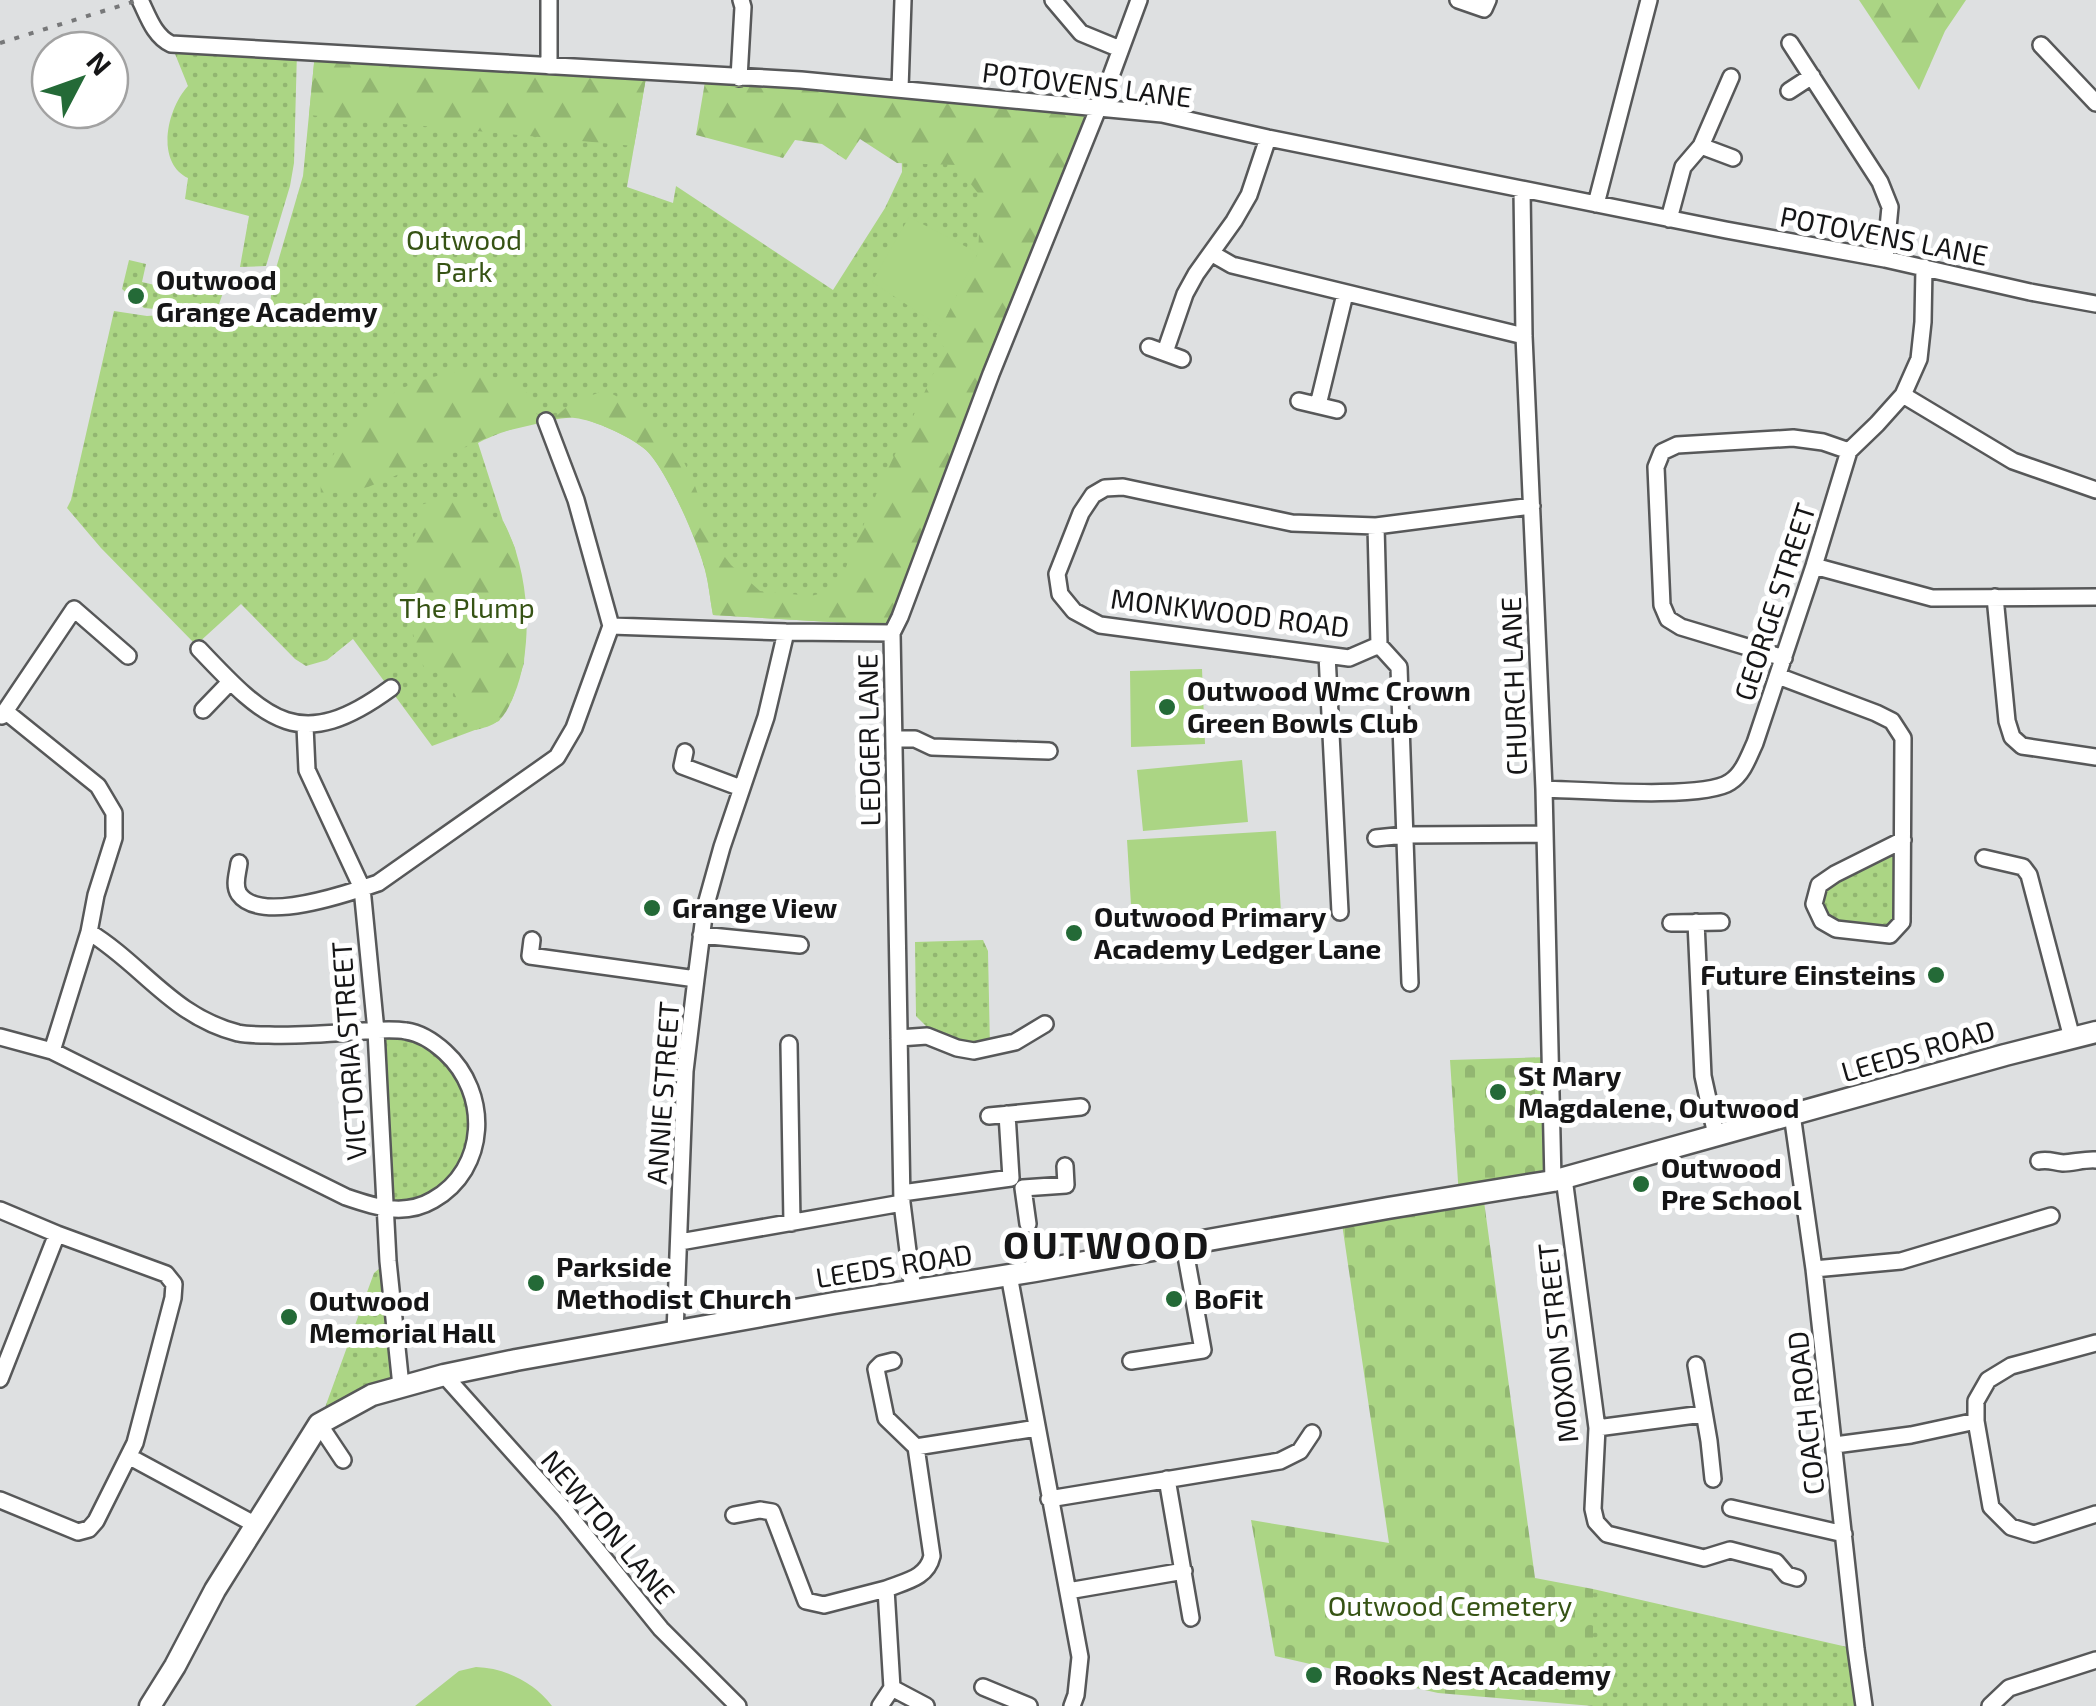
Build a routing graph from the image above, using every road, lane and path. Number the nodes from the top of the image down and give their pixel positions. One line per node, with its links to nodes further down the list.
1 (140, 0): 13 (street, POTOVENS LANE)
2 (550, 0): 13 (street)
3 (741, 0): 16 (street)
4 (1052, 0): 12 (street)
5 (1139, 0): 12 (street, LEDGER LANE)
6 (1458, 0): 8 (street)
7 (1649, 0): 25 (street)
8 (1486, 5)
9 (904, 6): 17 (street)
10 (1790, 42): 14 (street)
11 (2041, 45): 19 (street)
12 (1120, 49): 20 (street, LEDGER LANE)
13 (548, 66): 16 (street, POTOVENS LANE)
14 (1812, 76): 18 (street); 28 (street)
15 (1731, 77): 22 (street)
16 (739, 78): 17 (street, POTOVENS LANE)
17 (900, 89): 20 (street, POTOVENS LANE)
18 (1789, 91)
19 (2096, 102)
20 (1099, 107): 21 (street, POTOVENS LANE); 48 (street, LEDGER LANE)
21 (1268, 138): 24 (street, POTOVENS LANE); 27 (street)
22 (1701, 146): 23 (street); 26 (street)
23 (1734, 158)
24 (1522, 189): 25 (street, POTOVENS LANE); 32 (street, CHURCH LANE)
25 (1596, 204): 26 (street, POTOVENS LANE)
26 (1669, 219): 28 (street, POTOVENS LANE)
27 (1211, 253): 30 (street); 33 (street)
28 (1884, 259): 29 (street, POTOVENS LANE)
29 (1924, 268): 31 (street, POTOVENS LANE); 34 (street, GEORGE STREET)
30 (1345, 294): 32 (street); 36 (street)
31 (2096, 304)
32 (1524, 336): 41 (street, CHURCH LANE)
33 (1182, 358)
34 (1904, 395): 39 (street, GEORGE STREET); 40 (street)
35 (1299, 401): 36 (street)
36 (1318, 406): 37 (street)
37 (1337, 410)
38 (546, 422): 46 (street)
39 (1849, 451): 43 (street, GEORGE STREET); 53 (street)
40 (2096, 490)
41 (1532, 506): 42 (street, MONKWOOD ROAD); 67 (street, CHURCH LANE)
42 (1376, 526): 49 (street, MONKWOOD ROAD); 51 (street, MONKWOOD ROAD)
43 (1814, 566): 44 (street); 53 (street, GEORGE STREET)
44 (1995, 596): 45 (street); 65 (street)
45 (2096, 598)
46 (611, 626): 47 (street); 74 (street)
47 (786, 632): 48 (street); 66 (street)
48 (892, 633): 62 (street, LEDGER LANE)
49 (1379, 645): 51 (street, MONKWOOD ROAD); 68 (street)
50 (199, 649): 55 (street)
51 (1327, 655): 75 (street)
52 (128, 656): 60 (street)
53 (1784, 658): 54 (street, GEORGE STREET)
54 (1778, 676): 67 (street, GEORGE STREET); 71 (street)
55 (230, 682): 58 (street); 61 (street)
56 (390, 688): 57 (street)
57 (374, 700): 59 (street); 61 (street)
58 (203, 710)
59 (385, 715)
60 (3, 716): 79 (street)
61 (305, 726): 74 (street, VICTORIA STREET)
62 (894, 740): 63 (street); 89 (street, LEDGER LANE)
63 (1050, 751)
64 (686, 752): 66 (street)
65 (2096, 758)
66 (742, 788): 80 (street)
67 (1544, 789): 69 (street, CHURCH LANE)
68 (1405, 834): 69 (street); 70 (street); 84 (street)
69 (1545, 834): 101 (street, CHURCH LANE)
70 (1376, 838)
71 (1903, 840): 71 (street)
72 (1984, 858): 90 (street)
73 (240, 863): 74 (street)
74 (362, 888): 86 (street, VICTORIA STREET)
75 (1340, 912)
76 (1696, 922): 77 (street); 78 (street); 97 (street)
77 (1721, 922)
78 (1671, 923)
79 (89, 932): 86 (street); 92 (street)
80 (701, 935): 82 (street); 83 (street)
81 (532, 940): 83 (street, ANNIE STREET)
82 (800, 946)
83 (696, 979): 109 (street, ANNIE STREET)
84 (1410, 983)
85 (1045, 1024): 89 (street)
86 (376, 1030): 104 (street, VICTORIA STREET); 104 (street)
87 (2096, 1032): 90 (main road, LEEDS ROAD)
88 (0, 1037): 92 (street)
89 (899, 1038): 102 (street, LEDGER LANE)
90 (2072, 1038): 95 (main road, LEEDS ROAD)
91 (789, 1044): 106 (street)
92 (52, 1051): 104 (street)
93 (1081, 1107): 94 (street)
94 (1007, 1114): 96 (street); 102 (street)
95 (1792, 1114): 97 (main road, LEEDS ROAD); 112 (street, COACH ROAD)
96 (989, 1116)
97 (1716, 1135): 101 (main road, LEEDS ROAD)
98 (2096, 1160): 99 (street)
99 (2039, 1161)
100 (1065, 1166): 107 (street)
101 (1559, 1180): 110 (main road, LEEDS ROAD); 128 (street, MOXON STREET)
102 (902, 1198): 106 (street); 115 (street, LEDGER LANE)
103 (0, 1210): 108 (street)
104 (384, 1210): 123 (street, VICTORIA STREET)
105 (2051, 1216): 112 (street)
106 (792, 1222): 109 (street)
107 (1028, 1224)
108 (57, 1234): 122 (street); 132 (street)
109 (680, 1242): 116 (street, ANNIE STREET)
110 (1184, 1245): 113 (main road, LEEDS ROAD); 119 (street)
111 (1032, 1247): 113 (street)
112 (1814, 1269): 130 (street, COACH ROAD)
113 (1035, 1271): 114 (main road, LEEDS ROAD)
114 (1009, 1275): 115 (main road, LEEDS ROAD); 127 (street)
115 (913, 1291): 116 (main road, LEEDS ROAD)
116 (675, 1333): 121 (main road, LEEDS ROAD)
117 (2096, 1343): 125 (street)
118 (893, 1361): 131 (street)
119 (1131, 1361)
120 (1696, 1365): 124 (street)
121 (444, 1375): 123 (main road, LEEDS ROAD); 152 (street, NEWTON LANE)
122 (0, 1379)
123 (401, 1386): 126 (main road, LEEDS ROAD)
124 (1703, 1414): 128 (street); 134 (street)
125 (1976, 1421): 130 (street); 139 (street)
126 (319, 1424): 133 (street); 141 (main road, LEEDS ROAD)
127 (1037, 1428): 131 (street); 136 (street)
128 (1597, 1428): 144 (street, MOXON STREET)
129 (1312, 1432): 135 (street)
130 (1835, 1445): 142 (street, COACH ROAD)
131 (916, 1447): 145 (street)
132 (130, 1457): 137 (street); 141 (street)
133 (342, 1460)
134 (1713, 1478)
135 (1168, 1479): 136 (street); 143 (street)
136 (1050, 1499): 146 (street)
137 (0, 1500)
138 (1731, 1508): 142 (street)
139 (2096, 1514)
140 (734, 1515): 145 (street)
141 (256, 1524): 151 (main road, LEEDS ROAD)
142 (1844, 1534): 157 (street, COACH ROAD)
143 (1184, 1571): 146 (street); 147 (street)
144 (1797, 1578)
145 (886, 1589): 150 (street)
146 (1068, 1591): 156 (street)
147 (1191, 1618)
148 (2096, 1660): 158 (street)
149 (983, 1687): 155 (street)
150 (892, 1688): 153 (street); 154 (street)
151 (150, 1706)
152 (738, 1706)
153 (880, 1706)
154 (926, 1706)
155 (1028, 1706)
156 (1072, 1706)
157 (1864, 1706)
158 (1990, 1706)

